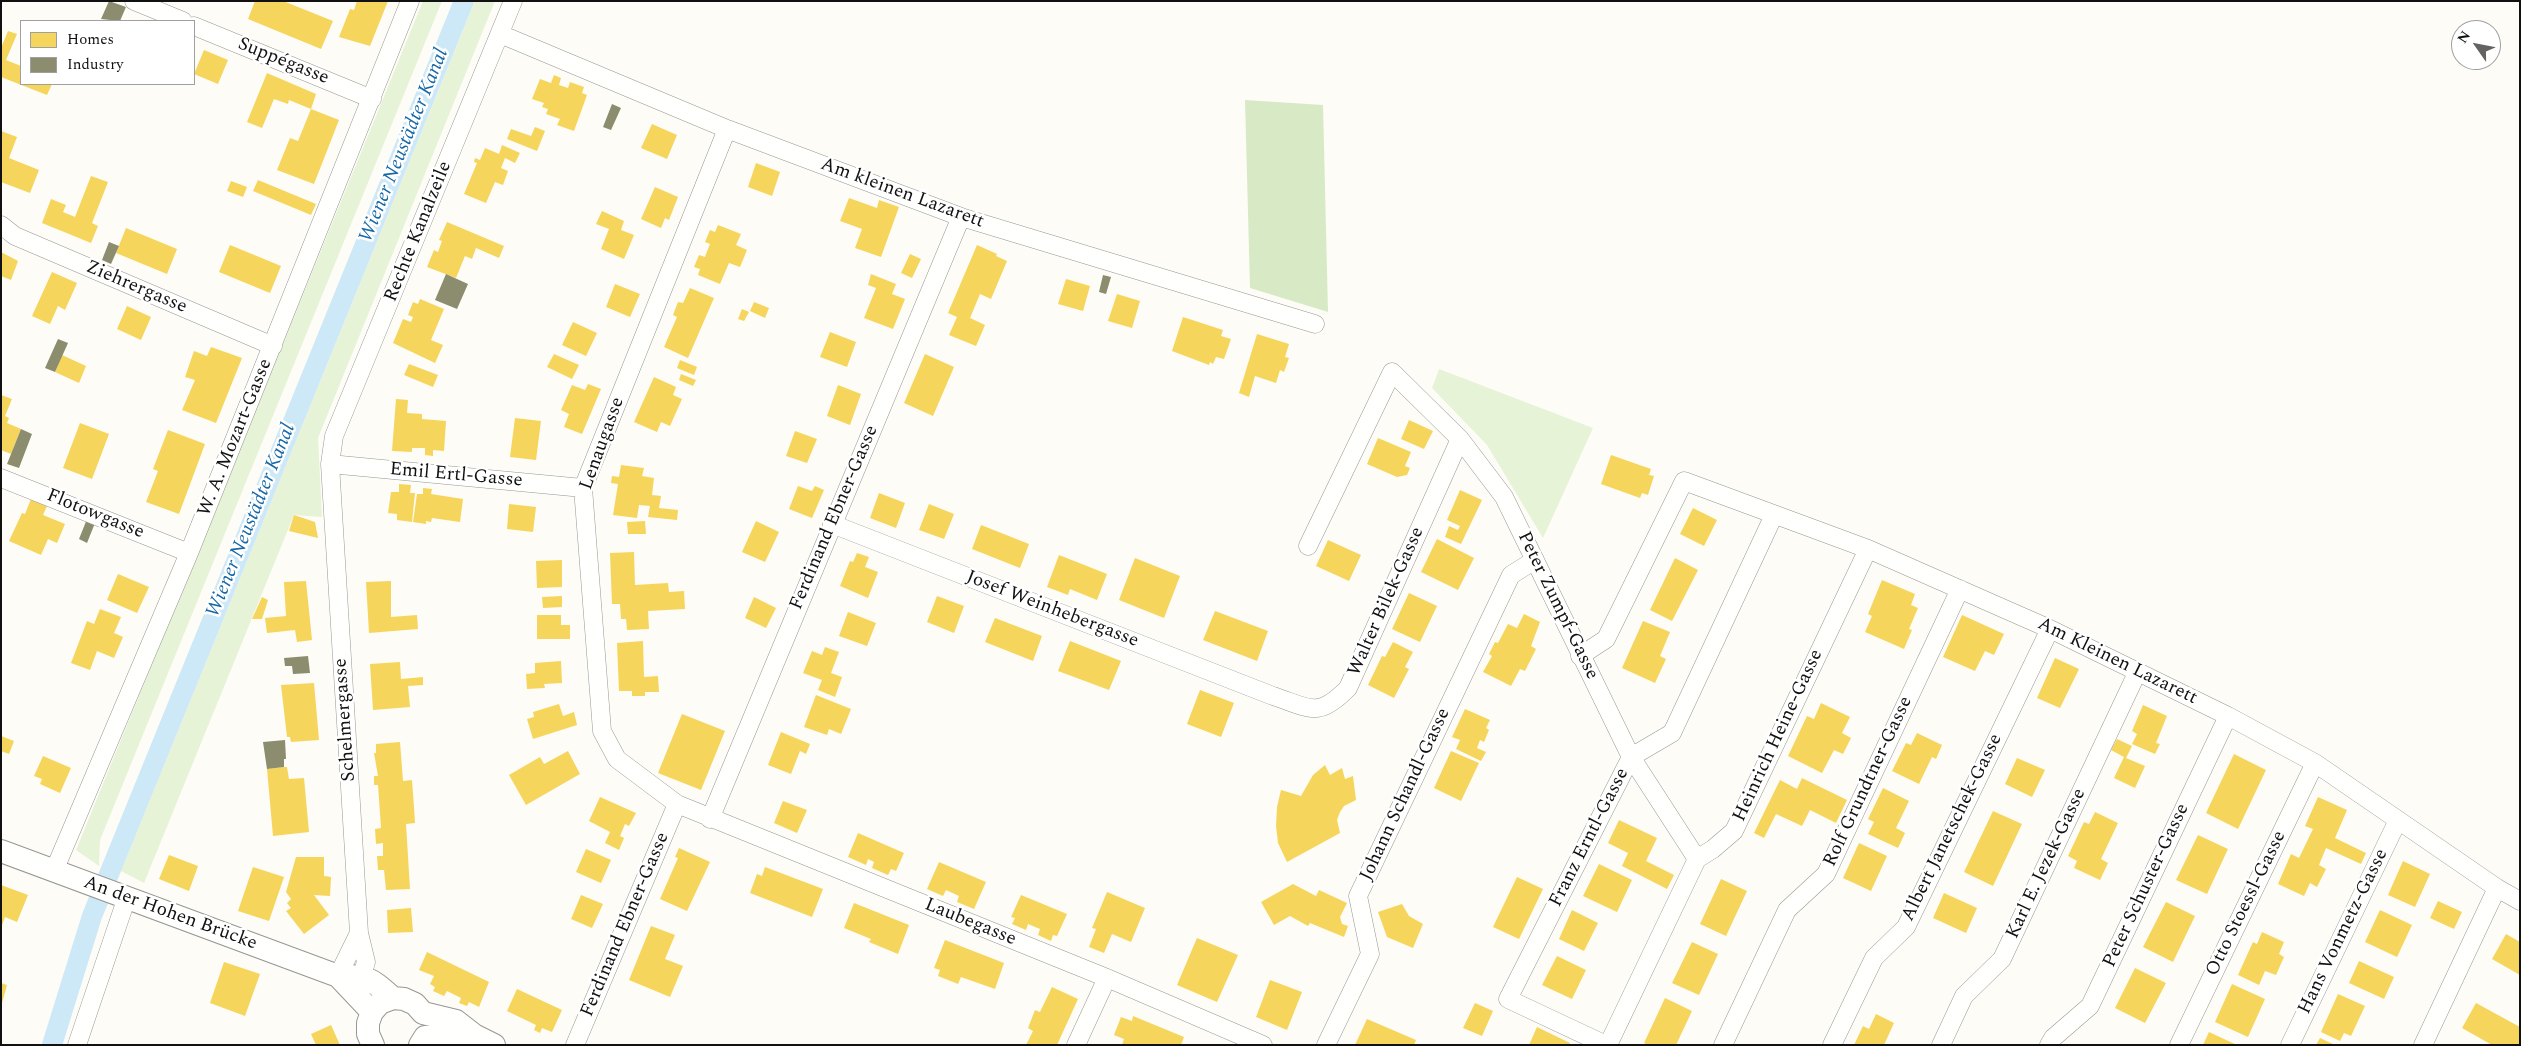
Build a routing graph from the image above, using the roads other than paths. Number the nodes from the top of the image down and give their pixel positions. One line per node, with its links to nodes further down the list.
1 (134, 1): 4 (street)
2 (410, 1): 7 (street, W. A. Mozart-Gasse)
3 (513, 1): 6 (street, Rechte Kanalzeile)
4 (181, 20)
5 (195, 26): 7 (street, Suppégasse)
6 (500, 34): 8 (street, Am kleinen Lazarett); 14 (street, Rechte Kanalzeile)
7 (372, 99): 12 (street, W. A. Mozart-Gasse)
8 (727, 129): 9 (street, Am kleinen Lazarett); 16 (street, Lenaugasse)
9 (961, 217): 11 (street, Am kleinen Lazarett); 18 (street, Ferdinand Ebner-Gasse)
10 (1, 225): 12 (street, Ziehrergasse)
11 (1315, 324)
12 (273, 346): 21 (street, W. A. Mozart-Gasse)
13 (1460, 439): 19 (street, Peter Zumpf-Gasse); 22 (street, Peter Zumpf-Gasse); 27 (street, Walter Bilek-Gasse)
14 (330, 464): 16 (street, Emil Ertl-Gasse); 40 (street, Schelmergasse)
15 (1, 478): 21 (street, Flotowgasse)
16 (583, 488): 31 (street, Lenaugasse)
17 (1774, 515): 20 (street, Am Kleinen Lazarett); 25 (street, Am Kleinen Lazarett); 29 (street, Franz Erntl-Gasse)
18 (832, 524): 27 (street, Josef Weinhebergasse); 32 (street, Ferdinand Ebner-Gasse)
19 (1308, 546)
20 (1868, 549): 23 (street, Am Kleinen Lazarett); 35 (street, Heinrich Heine-Gasse)
21 (189, 553): 36 (street, W. A. Mozart-Gasse)
22 (1534, 560): 25 (street, Peter Zumpf-Gasse); 55 (street, Johann Schandl-Gasse)
23 (1960, 589): 24 (street, Am Kleinen Lazarett); 57 (street, Rolf Grundtner-Gasse)
24 (2050, 629): 26 (street, Am Kleinen Lazarett); 58 (street, Albert Janetschek-Gasse)
25 (1580, 656): 29 (street, Peter Zumpf-Gasse)
26 (2137, 672): 28 (street, Am Kleinen Lazarett); 59 (street, Karl E. Jezek-Gasse)
27 (1273, 696)
28 (2228, 716): 30 (street, Am Kleinen Lazarett); 60 (street, Peter Schuster-Gasse)
29 (1631, 757): 35 (street, Peter Zumpf-Gasse); 56 (street, Franz Erntl-Gasse)
30 (2315, 763): 33 (street, Am Kleinen Lazarett); 61 (street, Otto Stoessl-Gasse)
31 (677, 804): 32 (street, Laubegasse); 52 (street, Ferdinand Ebner-Gasse)
32 (710, 819): 43 (street, Laubegasse)
33 (2398, 820): 37 (street, Am Kleinen Lazarett); 62 (street, Hans Vonmetz-Gasse)
34 (1, 851): 36 (street, An der Hohen Brücke)
35 (1697, 859): 56 (street)
36 (63, 874): 38 (street, An der Hohen Brücke)
37 (2497, 888): 39 (street, Am Kleinen Lazarett); 63 (street)
38 (124, 896): 42 (street, An der Hohen Brücke); 49 (street)
39 (2520, 901)
40 (359, 933): 41 (street, Schelmergasse); 42 (street)
41 (362, 975): 42 (street, An der Hohen Brücke); 44 (street)
42 (338, 976): 45 (street, An der Hohen Brücke)
43 (1107, 978): 53 (street); 54 (street, Laubegasse)
44 (393, 998): 45 (street); 46 (street)
45 (372, 1012): 50 (street)
46 (423, 1013): 47 (street); 48 (street)
47 (474, 1034): 48 (street); 51 (street)
48 (422, 1041)
49 (77, 1045)
50 (374, 1045)
51 (494, 1045)
52 (575, 1045)
53 (1076, 1045)
54 (1263, 1045)
55 (1326, 1045)
56 (1607, 1045)
57 (1723, 1045)
58 (1832, 1045)
59 (1941, 1045)
60 (2049, 1045)
61 (2179, 1045)
62 (2290, 1045)
63 (2423, 1045)

